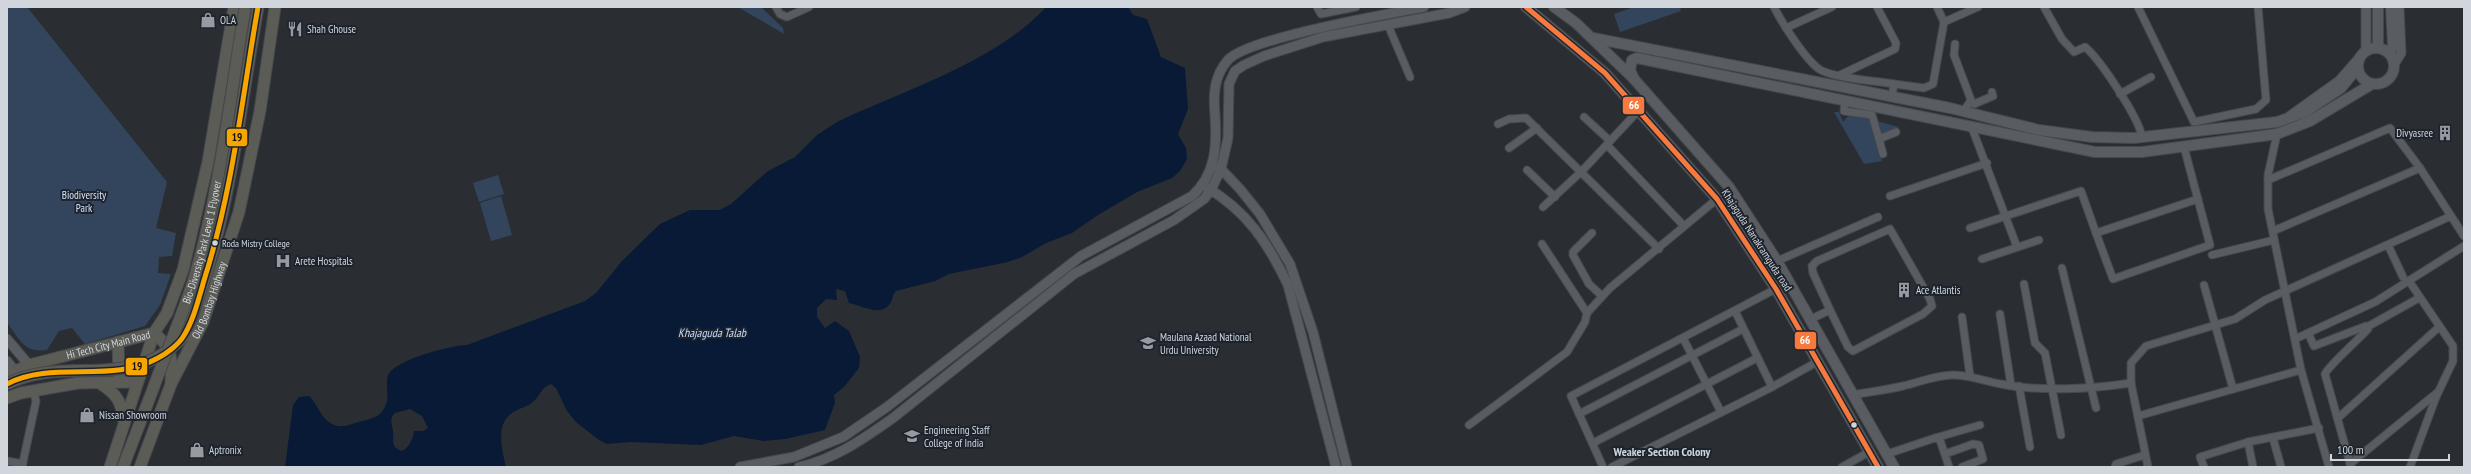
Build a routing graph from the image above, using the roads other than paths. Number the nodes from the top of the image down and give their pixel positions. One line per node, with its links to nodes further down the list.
1 (241, 7): 107 (main road); 171 (main road, Bio-Diversity Park Level 1 Flyover, bridge)
2 (258, 7): 134 (main road, bridge)
3 (275, 7): 122 (main road, Old Bombay Highway)
4 (776, 7): 5 (street)
5 (809, 7)
6 (1317, 7): 7 (street)
7 (1356, 7)
8 (1424, 7): 65 (street)
9 (1465, 7): 25 (street)
10 (1526, 7): 46 (main road, Khajaguda Nanakramguda road)
11 (1554, 7): 27 (main road, Khajaguda Nanakramguda road)
12 (1774, 7): 26 (street)
13 (1832, 7): 26 (street)
14 (1877, 7): 33 (street)
15 (1937, 7): 24 (street)
16 (1978, 7): 24 (street)
17 (2044, 7): 41 (street)
18 (2138, 7): 48 (street)
19 (2258, 7): 47 (street)
20 (2366, 7): 31 (street)
21 (2378, 7): 29 (main road)
22 (2391, 7): 30 (main road)
23 (2399, 7): 32 (street)
24 (1944, 22): 38 (street)
25 (1388, 25): 34 (street); 67 (street)
26 (1786, 28): 33 (street)
27 (1593, 38): 36 (main road, Khajaguda Nanakramguda road); 42 (main road)
28 (1956, 44): 45 (street)
29 (2378, 48): 30 (main road); 31 (main road)
30 (2389, 53): 32 (main road)
31 (2361, 58): 39 (main road); 53 (main road)
32 (2394, 64): 39 (main road)
33 (1840, 76): 37 (street)
34 (1410, 77)
35 (2151, 77): 41 (street)
36 (1634, 79): 44 (main road); 95 (main road, Khajaguda Nanakramguda road)
37 (1882, 82): 38 (street); 42 (street)
38 (1894, 84): 43 (street)
39 (2372, 84): 56 (main road)
40 (1992, 92): 45 (street)
41 (2120, 94): 57 (street)
42 (1881, 95): 43 (main road)
43 (1892, 97): 45 (main road)
44 (1844, 101): 52 (main road); 58 (street)
45 (1971, 107): 54 (main road)
46 (1640, 109): 60 (street); 74 (main road, Khajaguda Nanakramguda road)
47 (2231, 115): 48 (street); 53 (street)
48 (2222, 116): 53 (street)
49 (1584, 117): 60 (street)
50 (1498, 124): 51 (street)
51 (1537, 128): 62 (street); 69 (street)
52 (1972, 128): 59 (main road); 64 (street)
53 (2228, 128): 57 (main road)
54 (2044, 130): 57 (main road); 59 (main road)
55 (1896, 132): 58 (street)
56 (2277, 134): 61 (main road); 70 (street)
57 (2142, 137)
58 (1879, 139): 63 (street)
59 (2041, 142): 61 (main road)
60 (1608, 143): 69 (street); 80 (street)
61 (2184, 147): 75 (street)
62 (1509, 148)
63 (1883, 154)
64 (1987, 163): 73 (street); 77 (street)
65 (1212, 164): 67 (street); 71 (street)
66 (2420, 168): 70 (street); 78 (street); 82 (street)
67 (1221, 169): 71 (street); 176 (street)
68 (1527, 170): 72 (street)
69 (1582, 171): 72 (street); 92 (street)
70 (2268, 180): 82 (street)
71 (1208, 187): 173 (street); 174 (street); 175 (street)
72 (1555, 196): 76 (street)
73 (1890, 196)
74 (1717, 199): 80 (street); 101 (main road, Khajaguda Nanakramguda road)
75 (2198, 199): 84 (street); 84 (street)
76 (1543, 207)
77 (2006, 216): 81 (street); 84 (street); 91 (street)
78 (2450, 216): 85 (street); 89 (street)
79 (1878, 217): 95 (street)
80 (1684, 226): 92 (street)
81 (1970, 228)
82 (2273, 231): 87 (street)
83 (1592, 233): 103 (street)
84 (2096, 233)
85 (2464, 236)
86 (2039, 240): 91 (street)
87 (2274, 240): 93 (street); 102 (street)
88 (1542, 244): 108 (street)
89 (2388, 245): 97 (street); 102 (street)
90 (2464, 246): 97 (street)
91 (2017, 247): 94 (street)
92 (1659, 249): 103 (street)
93 (2212, 255)
94 (1982, 259)
95 (1777, 261): 98 (main road, Khajaguda Nanakramguda road)
96 (2062, 268): 142 (street)
97 (2406, 279): 104 (street); 117 (street)
98 (1789, 282): 101 (street); 111 (main road, Khajaguda Nanakramguda road)
99 (2024, 284): 141 (street)
100 (2204, 285): 112 (street)
101 (1776, 289): 106 (street); 126 (main road, Khajaguda Nanakramguda road)
102 (2286, 292): 112 (street); 120 (street)
103 (1602, 296): 108 (street)
104 (2419, 298): 113 (street); 114 (street)
105 (1830, 310): 105 (street); 111 (street)
106 (1735, 311): 115 (street); 118 (street)
107 (167, 313): 116 (main road); 122 (main road)
108 (1587, 313): 154 (street)
109 (2000, 314): 138 (street)
110 (1962, 317): 130 (street)
111 (1809, 320): 146 (main road, Khajaguda Nanakramguda road)
112 (2214, 326): 133 (street); 143 (street)
113 (2367, 327): 117 (street); 152 (street)
114 (2439, 327): 145 (street); 152 (street)
115 (1743, 329): 123 (street); 124 (street)
116 (154, 333): 121 (main road, Hi Tech City Main Road); 131 (main road); 136 (main road, Hi Tech City Main Road)
117 (2308, 333): 120 (street)
118 (1683, 338): 123 (street); 150 (street)
119 (7, 339): 127 (street)
120 (2295, 339): 128 (street)
121 (118, 342): 127 (main road, Hi Tech City Main Road); 132 (main road)
122 (193, 343): 136 (main road, Old Bombay Highway)
123 (1692, 356): 137 (street); 150 (street)
124 (1757, 358): 137 (street); 140 (street)
125 (7, 361): 129 (street)
126 (1816, 362): 140 (street); 163 (main road, Khajaguda Nanakramguda road)
127 (29, 365): 129 (main road, Hi Tech City Main Road)
128 (2301, 370): 143 (street); 156 (street)
129 (11, 373)
130 (1970, 376): 138 (street); 146 (street)
131 (137, 382): 132 (main road); 153 (main road)
132 (119, 383): 135 (main road)
133 (2131, 383): 142 (street); 151 (street)
134 (7, 384)
135 (101, 384): 144 (main road); 153 (main road)
136 (171, 384): 172 (main road, Old Bombay Highway)
137 (1707, 384): 149 (street); 160 (street)
138 (2011, 385): 139 (street)
139 (2019, 386): 141 (street); 162 (street)
140 (1772, 387): 149 (street)
141 (2052, 387): 142 (street); 157 (street)
142 (2089, 387): 148 (street)
143 (2233, 389): 151 (street)
144 (33, 390): 147 (main road); 168 (street)
145 (2438, 392): 169 (street); 190 (street)
146 (1852, 395): 164 (main road, Khajaguda Nanakramguda road)
147 (7, 398)
148 (2096, 408)
149 (1721, 412): 178 (street)
150 (1579, 414): 160 (street)
151 (2138, 416): 166 (street)
152 (2338, 418): 169 (street)
153 (123, 421): 170 (main road)
154 (1469, 425)
155 (1980, 425): 158 (street)
156 (2319, 428): 159 (street); 189 (street)
157 (2061, 435)
158 (1936, 438): 164 (street); 165 (street)
159 (2273, 438): 161 (street); 188 (street)
160 (1593, 442): 177 (street)
161 (2248, 442): 186 (street); 187 (street)
162 (2030, 447)
163 (1869, 452): 179 (street); 180 (main road, Khajaguda Nanakramguda road)
164 (1886, 454): 181 (main road, Khajaguda Nanakramguda road)
165 (1945, 454): 182 (street); 183 (street)
166 (2146, 455): 184 (street); 185 (street)
167 (7, 462): 168 (street)
168 (22, 465)
169 (2350, 466)
170 (110, 467)
171 (123, 467)
172 (140, 467)
173 (740, 467)
174 (799, 467)
175 (1336, 467)
176 (1347, 467)
177 (1603, 467)
178 (1612, 467)
179 (1842, 467)
180 (1878, 467)
181 (1894, 467)
182 (1949, 467)
183 (1962, 467)
184 (2115, 467)
185 (2148, 467)
186 (2204, 467)
187 (2253, 467)
188 (2281, 467)
189 (2329, 467)
190 (2410, 467)

